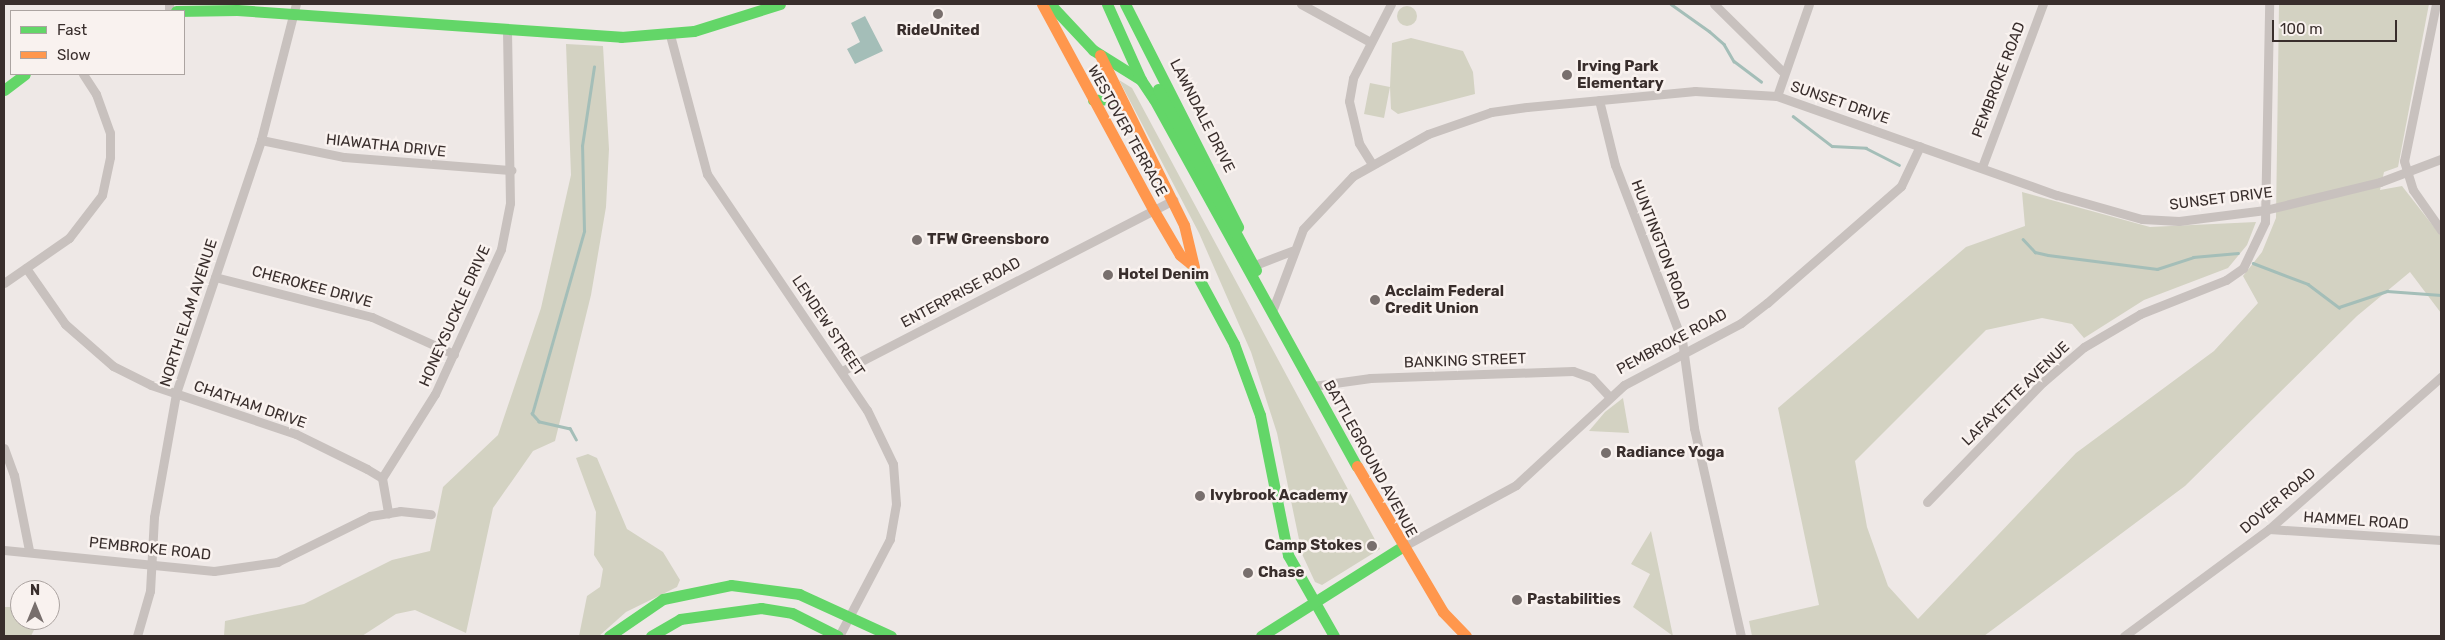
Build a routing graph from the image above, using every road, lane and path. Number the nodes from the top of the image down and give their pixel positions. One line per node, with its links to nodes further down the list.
1 (780, 4): 16 (main road)
2 (1042, 4): 25 (main road, WESTOVER TERRACE)
3 (1050, 4): 18 (main road, BATTLEGROUND AVENUE)
4 (1107, 4): 22 (main road)
5 (1125, 4): 39 (main road, LAWNDALE DRIVE)
6 (1301, 4): 17 (street)
7 (1392, 4): 17 (street)
8 (1714, 4): 19 (street)
9 (1809, 4): 19 (street)
10 (2043, 4): 32 (street, PEMBROKE ROAD)
11 (2268, 4): 37 (street, LAFAYETTE AVENUE)
12 (2436, 4): 34 (street)
13 (295, 9): 14 (main road); 15 (main road); 27 (street, NORTH ELAM AVENUE)
14 (185, 11)
15 (507, 30): 16 (main road); 33 (street, HONEYSUCKLE DRIVE)
16 (670, 34): 50 (street, LENDEW STREET)
17 (1370, 42): 31 (street)
18 (1100, 55): 22 (main road, BATTLEGROUND AVENUE); 29 (main road, WESTOVER TERRACE)
19 (1783, 72): 24 (street)
20 (24, 75): 23 (main road)
21 (83, 75): 42 (street)
22 (1142, 80): 39 (main road); 46 (main road, BATTLEGROUND AVENUE)
23 (4, 90)
24 (1777, 96): 26 (street, SUNSET DRIVE); 28 (street, SUNSET DRIVE)
25 (1093, 100): 29 (main road); 36 (main road, WESTOVER TERRACE)
26 (1599, 100): 31 (street, SUNSET DRIVE); 48 (street, HUNTINGTON ROAD)
27 (260, 140): 33 (street, HIAWATHA DRIVE); 44 (street, NORTH ELAM AVENUE)
28 (1920, 146): 32 (street, SUNSET DRIVE); 48 (street, PEMBROKE ROAD)
29 (1148, 149): 35 (main road, WESTOVER TERRACE)
30 (2441, 159): 34 (street, SUNSET DRIVE)
31 (1372, 164): 40 (street, SUNSET DRIVE)
32 (1982, 167): 37 (street, SUNSET DRIVE)
33 (511, 170): 49 (street, HONEYSUCKLE DRIVE)
34 (2405, 175): 37 (street, SUNSET DRIVE); 38 (street)
35 (1173, 200): 36 (street, ENTERPRISE ROAD); 43 (main road, WESTOVER TERRACE)
36 (1153, 209): 43 (main road, WESTOVER TERRACE); 50 (street, ENTERPRISE ROAD)
37 (2265, 210): 57 (street, LAFAYETTE AVENUE)
38 (2441, 230)
39 (1246, 246): 41 (main road, BATTLEGROUND AVENUE)
40 (1292, 251): 41 (street); 47 (street, SUNSET DRIVE)
41 (1254, 265): 46 (main road, BATTLEGROUND AVENUE)
42 (26, 268): 45 (street); 53 (street, CHATHAM DRIVE)
43 (1194, 268): 66 (main road, WESTOVER TERRACE)
44 (215, 277): 49 (street, CHEROKEE DRIVE); 53 (street, NORTH ELAM AVENUE)
45 (4, 283)
46 (1261, 287): 47 (main road, BATTLEGROUND AVENUE)
47 (1273, 309): 52 (main road, BATTLEGROUND AVENUE)
48 (1684, 351): 54 (street, PEMBROKE ROAD); 76 (street, HUNTINGTON ROAD)
49 (454, 354): 56 (street, HONEYSUCKLE DRIVE)
50 (842, 371): 67 (street, LENDEW STREET)
51 (2441, 377): 60 (street, DOVER ROAD)
52 (1313, 386): 54 (street, BANKING STREET); 62 (main road, BATTLEGROUND AVENUE)
53 (176, 393): 56 (street, CHATHAM DRIVE); 65 (street, NORTH ELAM AVENUE)
54 (1609, 396): 62 (street, PEMBROKE ROAD)
55 (4, 448): 64 (street)
56 (382, 478): 58 (street)
57 (1927, 502)
58 (388, 513): 59 (street, PEMBROKE ROAD); 65 (street, PEMBROKE ROAD)
59 (431, 514)
60 (2269, 529): 61 (street, HAMMEL ROAD); 77 (street, DOVER ROAD)
61 (2441, 540)
62 (1402, 547): 66 (main road, PEMBROKE ROAD); 75 (main road, BATTLEGROUND AVENUE)
63 (4, 550): 64 (street, PEMBROKE ROAD)
64 (29, 550): 65 (street, PEMBROKE ROAD)
65 (152, 566): 68 (street, NORTH ELAM AVENUE)
66 (1313, 603): 73 (main road, PEMBROKE ROAD); 74 (main road, WESTOVER TERRACE)
67 (849, 618): 69 (main road); 71 (street, LENDEW STREET); 72 (main road)
68 (137, 636)
69 (609, 636)
70 (651, 636): 71 (main road)
71 (839, 636)
72 (891, 636)
73 (1261, 636)
74 (1334, 636)
75 (1466, 636)
76 (1740, 636)
77 (2124, 636)

